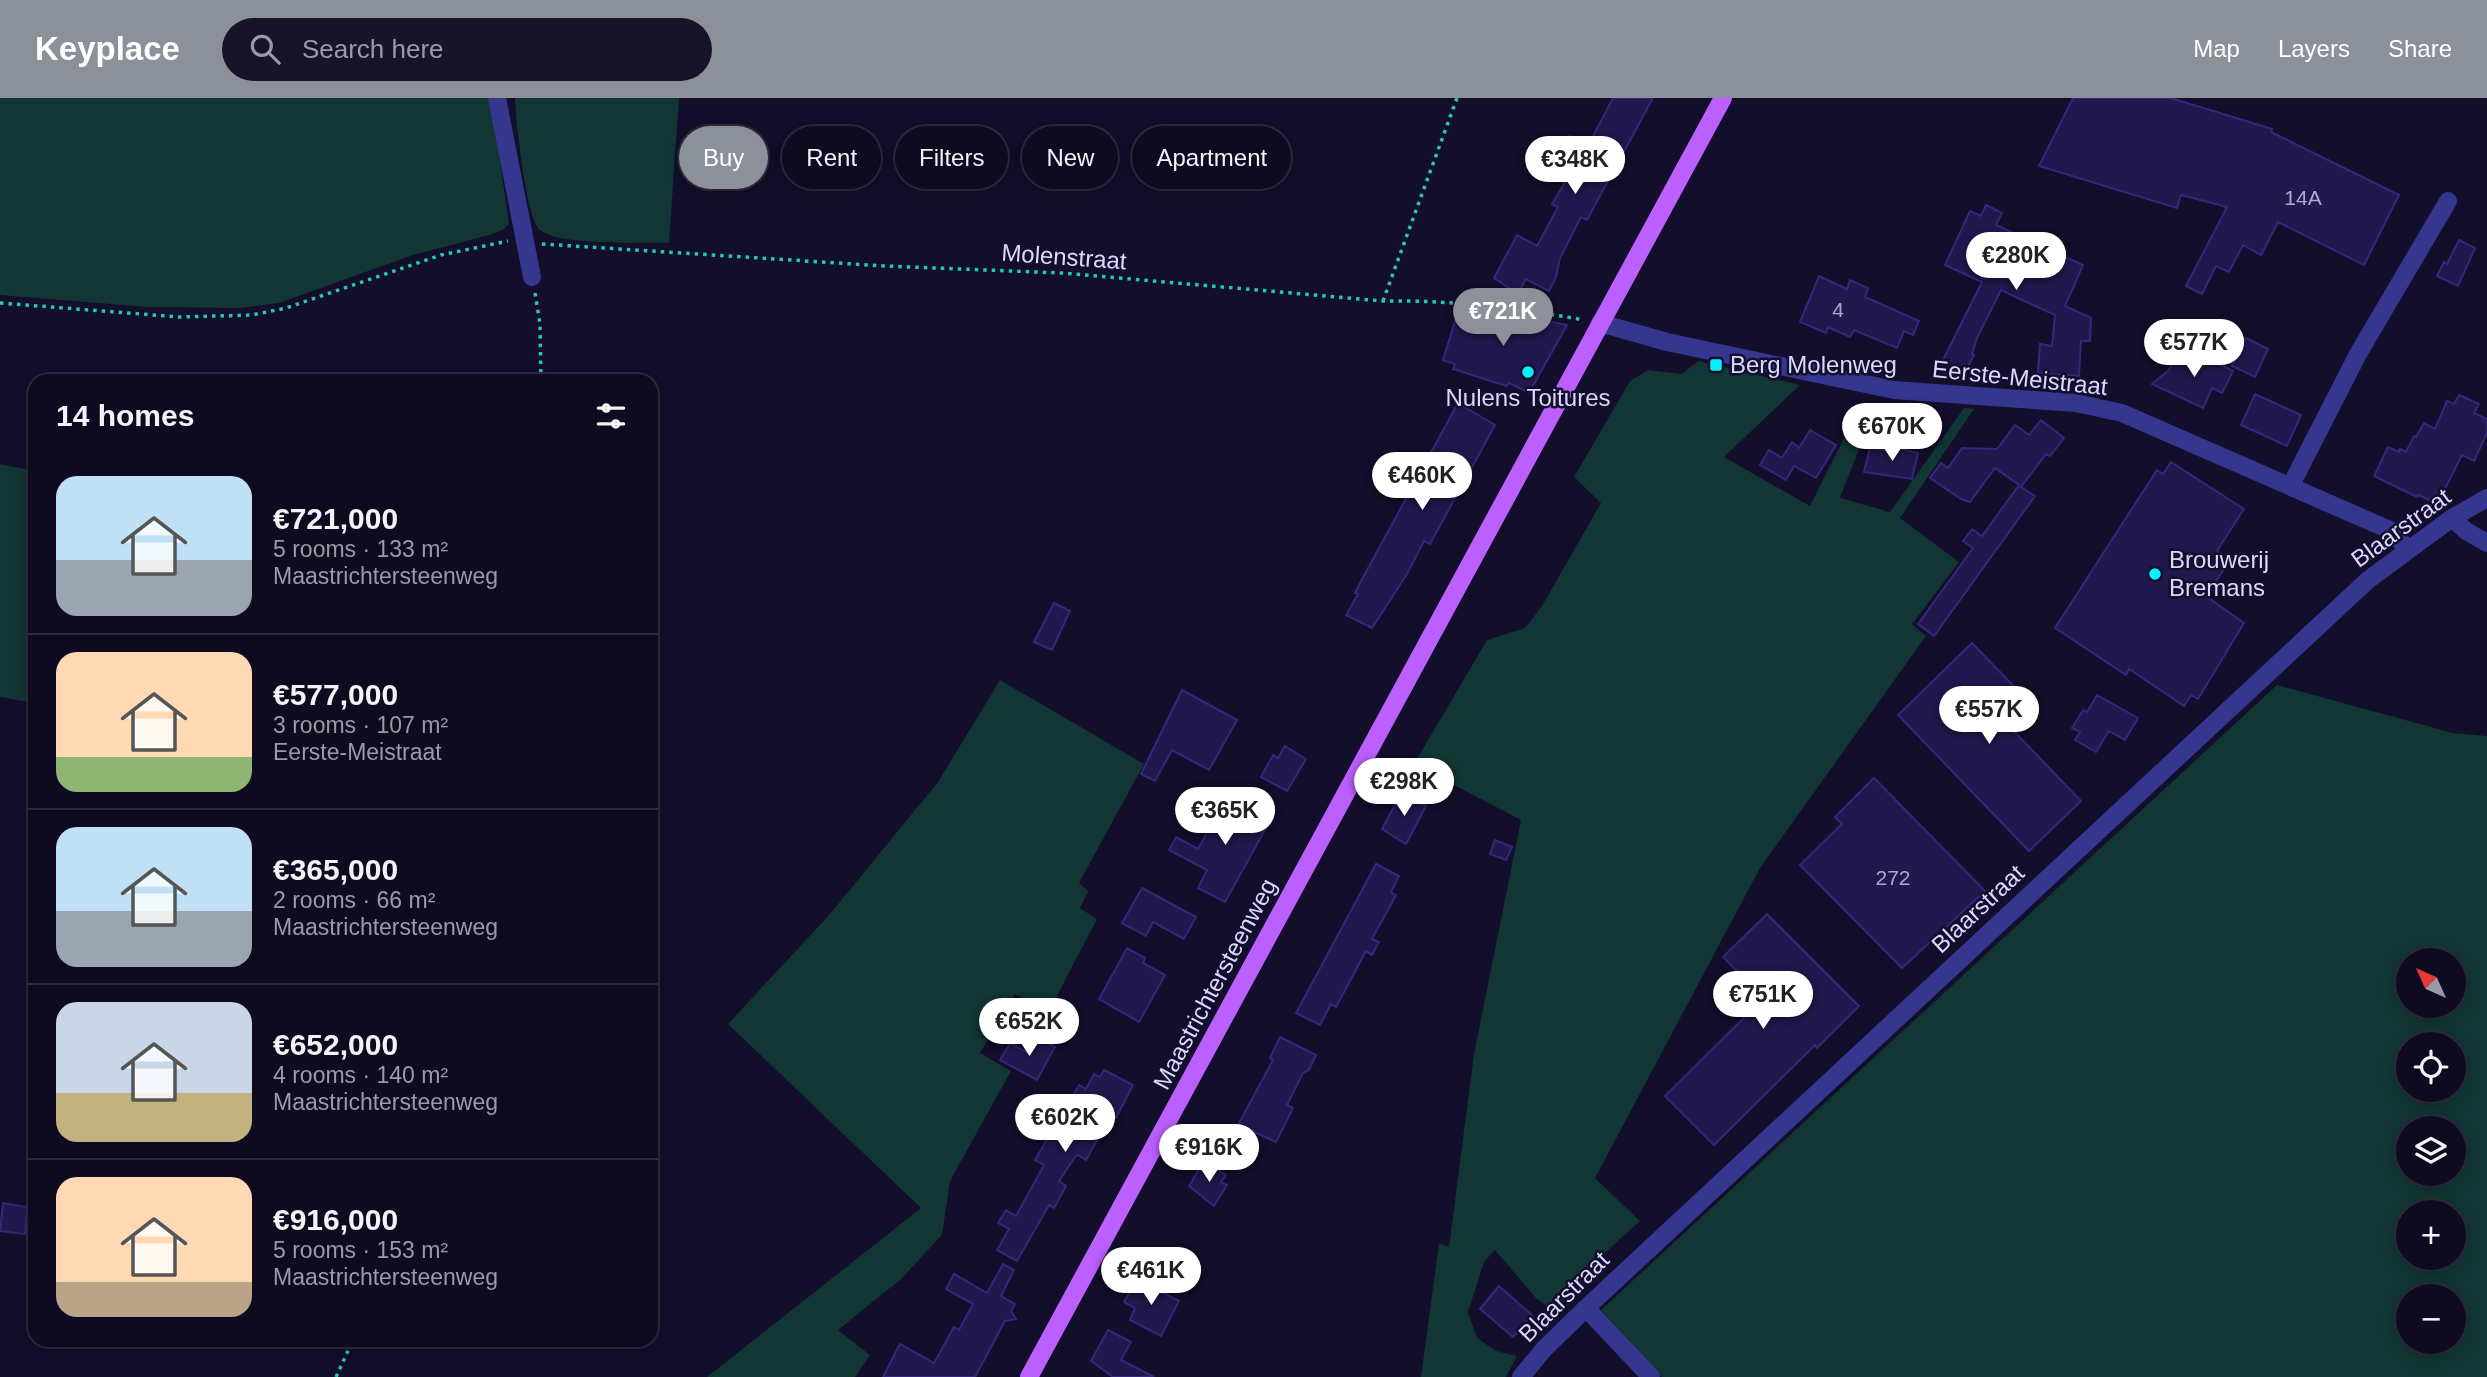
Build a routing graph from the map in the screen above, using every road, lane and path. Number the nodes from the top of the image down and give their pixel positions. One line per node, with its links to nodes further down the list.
1 (497, 98): 5 (street)
2 (1457, 98): 7 (path)
3 (1723, 98): 9 (main road, Maastrichtersteenweg)
4 (2448, 201): 11 (street)
5 (524, 240): 6 (street); 7 (path, Molenstraat); 8 (path, Molenstraat)
6 (532, 277): 10 (path)
7 (1383, 301): 9 (path, Molenstraat)
8 (0, 303)
9 (1600, 323): 11 (street, Eerste-Meistraat); 19 (main road, Maastrichtersteenweg)
10 (541, 374)
11 (2291, 485): 15 (street, Eerste-Meistraat)
12 (2487, 498): 13 (street, Blaarstraat)
13 (2452, 518): 14 (street); 15 (street, Blaarstraat)
14 (2487, 543)
15 (2408, 550): 16 (street, Blaarstraat)
16 (1586, 1308): 20 (street, Blaarstraat); 21 (street)
17 (350, 1347): 18 (path)
18 (335, 1377)
19 (1029, 1377)
20 (1521, 1377)
21 (1651, 1377)

